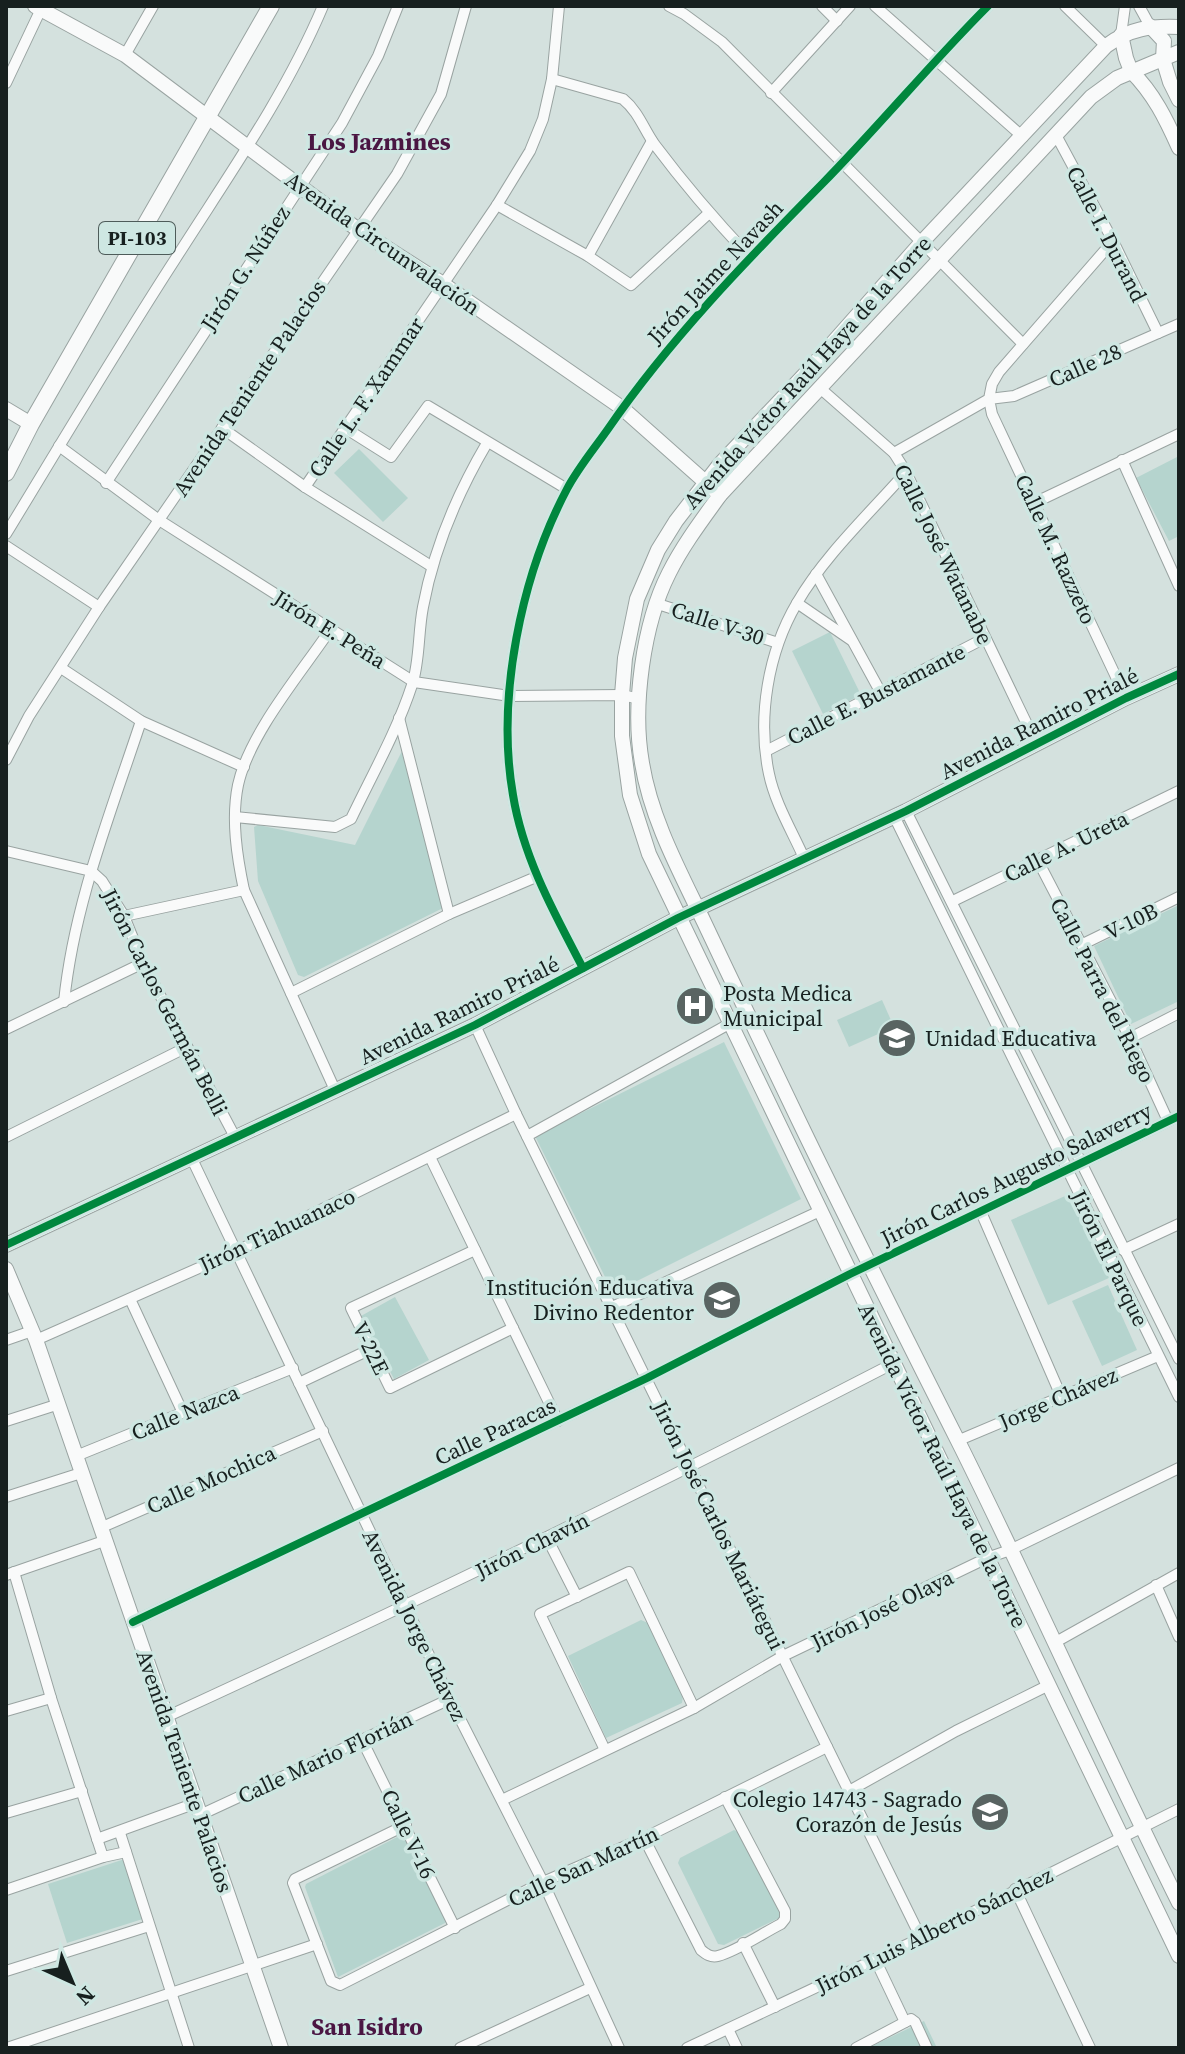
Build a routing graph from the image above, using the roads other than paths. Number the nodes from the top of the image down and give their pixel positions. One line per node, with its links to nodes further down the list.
1 (153, 6): 22 (street)
2 (271, 6): 30 (main road, PI-103)
3 (323, 6): 34 (street)
4 (398, 6): 37 (street, Jirón G. Núñez)
5 (466, 6): 40 (street, Avenida Teniente Palacios)
6 (559, 6): 26 (street, Calle L. F. Xammar)
7 (669, 6): 28 (street)
8 (822, 6): 16 (street)
9 (850, 6): 16 (street)
10 (875, 6): 23 (street)
11 (988, 6): 23 (street, Jirón Jaime Navash)
12 (1065, 6): 20 (street)
13 (1125, 6): 19 (street)
14 (1139, 6): 17 (street)
15 (38, 8): 22 (main road, Avenida Circunvalación); 27 (street)
16 (837, 21): 28 (street)
17 (1150, 26): 18 (main road, Avenida Víctor Raúl Haya de la Torre); 19 (main road, Avenida Víctor Raúl Haya de la Torre); 24 (main road)
18 (1179, 27)
19 (1121, 35): 20 (main road, Avenida Víctor Raúl Haya de la Torre); 25 (main road)
20 (1106, 46): 32 (main road, Avenida Víctor Raúl Haya de la Torre)
21 (1179, 52): 24 (main road, Avenida Víctor Raúl Haya de la Torre)
22 (125, 55): 30 (main road, Avenida Circunvalación)
23 (936, 58): 32 (street); 36 (street, Jirón Jaime Navash)
24 (1163, 59): 25 (main road, Avenida Víctor Raúl Haya de la Torre); 29 (main road)
25 (1131, 71): 31 (main road, Avenida Víctor Raúl Haya de la Torre); 35 (main road)
26 (552, 79): 33 (street); 38 (street, Calle L. F. Xammar)
27 (6, 83)
28 (771, 93): 36 (street)
29 (1179, 100)
30 (205, 117): 34 (main road, Avenida Circunvalación); 54 (main road, PI-103)
31 (1056, 135): 41 (street, Calle I. Durand); 45 (main road, Avenida Víctor Raúl Haya de la Torre)
32 (1023, 137): 42 (main road, Avenida Víctor Raúl Haya de la Torre)
33 (652, 141): 39 (street); 43 (street)
34 (247, 148): 37 (main road, Avenida Circunvalación); 60 (street)
35 (1179, 148)
36 (842, 163): 42 (street); 44 (street, Jirón Jaime Navash)
37 (298, 186): 40 (main road, Avenida Circunvalación); 65 (street, Jirón G. Núñez)
38 (497, 205): 43 (street); 46 (street, Calle L. F. Xammar)
39 (708, 214): 43 (street); 44 (street)
40 (357, 229): 46 (main road, Avenida Circunvalación); 55 (street, Avenida Teniente Palacios)
41 (1113, 241): 48 (street, Calle I. Durand); 49 (street)
42 (921, 243): 45 (street); 66 (main road, Avenida Víctor Raúl Haya de la Torre)
43 (588, 256)
44 (750, 257): 52 (street, Jirón Jaime Navash)
45 (939, 261): 49 (street); 50 (main road, Avenida Víctor Raúl Haya de la Torre)
46 (443, 284): 52 (main road, Avenida Circunvalación); 56 (street, Calle L. F. Xammar)
47 (1179, 324): 48 (street, Calle 28)
48 (1158, 333): 51 (street, Calle 28)
49 (1023, 344): 51 (street)
50 (821, 389): 61 (street, Calle José Watanabe); 69 (main road, Avenida Víctor Raúl Haya de la Torre)
51 (989, 399): 61 (street, Calle 28); 70 (street, Calle M. Razzeto)
52 (622, 408): 66 (main road, Avenida Circunvalación); 68 (street, Jirón Jaime Navash)
53 (6, 409): 54 (main road)
54 (31, 424): 59 (main road, PI-103)
55 (222, 428): 67 (street); 71 (street, Avenida Teniente Palacios)
56 (345, 428): 58 (street); 67 (street, Calle L. F. Xammar)
57 (1179, 434): 62 (street)
58 (487, 443): 68 (street); 74 (street)
59 (12, 445): 64 (main road, PI-103)
60 (59, 446): 65 (street, Jirón E. Peña); 72 (street)
61 (894, 453): 63 (street, Calle José Watanabe)
62 (1122, 460): 70 (street); 76 (street)
63 (906, 472): 75 (street); 81 (street, Calle José Watanabe)
64 (6, 473)
65 (106, 483): 71 (street, Jirón E. Peña)
66 (705, 483): 69 (main road, Avenida Circunvalación); 88 (main road, Avenida Víctor Raúl Haya de la Torre)
67 (305, 487): 74 (street)
68 (567, 489): 89 (street, Jirón Jaime Navash)
69 (720, 495): 78 (main road, Avenida Víctor Raúl Haya de la Torre)
70 (1034, 503): 90 (street, Calle M. Razzeto)
71 (159, 520): 79 (street, Avenida Teniente Palacios); 80 (street, Jirón E. Peña)
72 (6, 534)
73 (6, 546): 79 (street)
74 (431, 566): 86 (street)
75 (816, 574): 77 (street); 82 (street)
76 (1179, 586)
77 (797, 603): 82 (street); 83 (street)
78 (658, 604): 83 (street, Calle V-30); 91 (main road, Avenida Víctor Raúl Haya de la Torre)
79 (99, 607): 84 (street, Avenida Teniente Palacios)
80 (330, 630): 86 (street, Jirón E. Peña); 98 (street)
81 (985, 638): 87 (street, Calle E. Bustamante); 94 (street, Calle José Watanabe)
82 (853, 641): 87 (street)
83 (778, 643): 96 (street)
84 (61, 668): 93 (street); 95 (street, Avenida Teniente Palacios)
85 (1179, 674): 90 (main road, Avenida Ramiro Prialé)
86 (414, 682): 89 (street, Jirón E. Peña); 92 (street)
87 (881, 693): 96 (street, Calle E. Bustamante)
88 (622, 695): 89 (street, Jirón E. Peña); 91 (street, Jirón E. Peña); 113 (main road, Avenida Víctor Raúl Haya de la Torre)
89 (510, 696): 106 (street, Jirón Jaime Navash)
90 (1126, 698): 94 (main road, Avenida Ramiro Prialé)
91 (640, 699): 110 (main road, Avenida Víctor Raúl Haya de la Torre)
92 (399, 718): 101 (street); 111 (street)
93 (141, 721): 98 (street); 105 (street)
94 (1036, 743): 100 (main road, Avenida Ramiro Prialé)
95 (9, 747): 97 (street, Avenida Teniente Palacios)
96 (766, 751): 103 (street)
97 (6, 760)
98 (244, 767): 101 (street)
99 (1179, 791): 104 (street, Calle A. Ureta)
100 (900, 814): 103 (main road, Avenida Ramiro Prialé); 109 (street, Jirón El Parque); 135 (street, Jirón El Parque)
101 (235, 817): 107 (street)
102 (6, 851): 105 (street)
103 (804, 858): 110 (main road, Avenida Ramiro Prialé)
104 (1037, 859): 109 (street, Calle A. Ureta); 114 (street, Calle Parra del Riego)
105 (91, 871): 112 (street, Jirón Carlos Germán Belli); 118 (street)
106 (536, 877): 111 (street); 116 (street, Jirón Jaime Navash)
107 (244, 890): 112 (street); 117 (street)
108 (1179, 897): 114 (street, V-10B)
109 (953, 901): 134 (street, Jirón El Parque)
110 (697, 908): 113 (main road, Avenida Ramiro Prialé); 143 (main road, Avenida Víctor Raúl Haya de la Torre)
111 (449, 914): 117 (street)
112 (124, 916): 115 (street, Jirón Carlos Germán Belli)
113 (678, 918): 116 (main road, Avenida Ramiro Prialé); 120 (main road, Avenida Víctor Raúl Haya de la Torre)
114 (1083, 944): 123 (street, Calle Parra del Riego)
115 (143, 963): 118 (street); 124 (street, Jirón Carlos Germán Belli)
116 (583, 968): 121 (main road, Avenida Ramiro Prialé)
117 (291, 993): 125 (street)
118 (64, 1002): 122 (street)
119 (1179, 1013): 123 (street)
120 (729, 1024): 129 (street); 136 (main road, Avenida Víctor Raúl Haya de la Torre)
121 (475, 1025): 125 (main road, Avenida Ramiro Prialé); 126 (street, Jirón José Carlos Mariátegui)
122 (6, 1029)
123 (1130, 1038): 128 (street, Calle Parra del Riego)
124 (187, 1047): 130 (street); 131 (street, Jirón Carlos Germán Belli)
125 (335, 1090): 131 (main road, Avenida Ramiro Prialé)
126 (516, 1114): 129 (street, Jirón José Carlos Mariátegui); 132 (street, Jirón Tiahuanaco)
127 (1179, 1116): 128 (street, Jirón Carlos Augusto Salaverry)
128 (1168, 1121): 134 (street, Jirón Carlos Augusto Salaverry)
129 (527, 1136): 147 (street, Jirón José Carlos Mariátegui)
130 (6, 1137)
131 (235, 1137): 133 (main road, Avenida Ramiro Prialé)
132 (430, 1157): 140 (street); 142 (street, Jirón Tiahuanaco)
133 (192, 1159): 139 (main road, Avenida Ramiro Prialé); 142 (street, Avenida Jorge Chávez)
134 (1080, 1164): 135 (street, Jirón Carlos Augusto Salaverry); 141 (street, Jirón El Parque)
135 (1066, 1171): 137 (street, Jirón Carlos Augusto Salaverry); 152 (street, Jirón El Parque)
136 (820, 1211): 145 (main road, Avenida Víctor Raúl Haya de la Torre); 147 (street)
137 (981, 1212): 143 (street, Jirón Carlos Augusto Salaverry); 158 (street)
138 (1179, 1224): 141 (street)
139 (7, 1246)
140 (475, 1250): 148 (street); 151 (street, V-22E)
141 (1123, 1250): 153 (street, Jirón El Parque)
142 (235, 1252): 146 (street, Jirón Tiahuanaco); 155 (street, Avenida Jorge Chávez)
143 (868, 1265): 145 (street, Calle Paracas); 165 (main road, Avenida Víctor Raúl Haya de la Torre)
144 (6, 1269): 149 (main road, Avenida Teniente Palacios)
145 (850, 1274): 154 (main road, Avenida Víctor Raúl Haya de la Torre); 156 (street, Calle Paracas)
146 (130, 1299): 149 (street, Jirón Tiahuanaco); 161 (street)
147 (612, 1307): 156 (street, Jirón José Carlos Mariátegui)
148 (513, 1328): 151 (street, V-22E); 163 (street)
149 (34, 1336): 150 (street, Jirón Tiahuanaco); 160 (main road, Avenida Teniente Palacios)
150 (6, 1340)
151 (371, 1349): 157 (street)
152 (1158, 1356): 158 (street, Jorge Chávez); 159 (street, Jirón El Parque)
153 (1179, 1359)
154 (894, 1363): 167 (street, Jirón Chavín); 175 (main road, Avenida Víctor Raúl Haya de la Torre)
155 (293, 1368): 157 (street, Avenida Jorge Chávez); 161 (street, Calle Nazca)
156 (647, 1378): 163 (street, Calle Paracas); 167 (street, Jirón José Carlos Mariátegui)
157 (299, 1383): 164 (street, Avenida Jorge Chávez)
158 (1061, 1396): 165 (street, Jorge Chávez)
159 (1179, 1397)
160 (56, 1405): 162 (street); 166 (main road, Avenida Teniente Palacios)
161 (183, 1413): 166 (street, Calle Nazca)
162 (6, 1421)
163 (558, 1421): 171 (street, Calle Paracas)
164 (323, 1431): 171 (street, Avenida Jorge Chávez); 172 (street, Calle Mochica)
165 (957, 1441): 174 (main road, Avenida Víctor Raúl Haya de la Torre)
166 (76, 1456): 169 (main road, Avenida Teniente Palacios)
167 (691, 1468): 173 (street, Jirón Chavín); 184 (street, Jirón José Carlos Mariátegui)
168 (1179, 1468): 174 (street, Jirón José Olaya)
169 (81, 1473): 170 (street); 172 (main road, Avenida Teniente Palacios)
170 (6, 1497)
171 (361, 1514): 180 (street, Avenida Jorge Chávez); 181 (street, Calle Paracas)
172 (102, 1534): 177 (street, Calle Mochica); 181 (main road, Avenida Teniente Palacios)
173 (547, 1538): 179 (street); 180 (street, Jirón Chavín)
174 (1010, 1550): 175 (street, Jirón José Olaya); 183 (main road, Avenida Víctor Raúl Haya de la Torre)
175 (987, 1558): 184 (street, Jirón José Olaya); 185 (main road, Avenida Víctor Raúl Haya de la Torre)
176 (1179, 1573): 178 (street)
177 (10, 1574): 186 (street)
178 (1156, 1585): 182 (street); 183 (street)
179 (577, 1597): 188 (street); 193 (street)
180 (407, 1606): 187 (street, Avenida Jorge Chávez); 190 (street, Jirón Chavín)
181 (133, 1622): 190 (main road, Avenida Teniente Palacios)
182 (1179, 1637)
183 (1054, 1643): 202 (main road, Avenida Víctor Raúl Haya de la Torre)
184 (783, 1656): 188 (street, Jirón José Olaya); 192 (street, Jirón José Carlos Mariátegui)
185 (1049, 1685): 195 (street); 205 (main road, Avenida Víctor Raúl Haya de la Torre)
186 (51, 1698): 189 (street); 194 (street)
187 (450, 1699): 191 (street, Calle Mario Florián); 197 (street, Avenida Jorge Chávez)
188 (694, 1708): 193 (street, Jirón José Olaya)
189 (6, 1711)
190 (166, 1717): 198 (main road, Avenida Teniente Palacios)
191 (362, 1740): 198 (street, Calle Mario Florián); 201 (street, Calle V-16)
192 (827, 1747): 195 (street, Jirón José Carlos Mariátegui); 196 (street, Calle San Martín)
193 (605, 1750): 197 (street, Jirón José Olaya)
194 (82, 1791): 200 (street); 206 (street)
195 (849, 1791): 215 (street, Jirón José Carlos Mariátegui)
196 (725, 1797): 204 (street, Calle San Martín); 216 (street)
197 (502, 1800): 209 (street, Avenida Jorge Chávez)
198 (198, 1809): 203 (street, Calle Mario Florián); 220 (main road, Avenida Teniente Palacios)
199 (1179, 1809): 202 (street, Jirón Luis Alberto Sánchez)
200 (6, 1813)
201 (406, 1825): 214 (street, Calle V-16); 217 (street)
202 (1141, 1826): 205 (street, Jirón Luis Alberto Sánchez); 212 (main road, Avenida Víctor Raúl Haya de la Torre)
203 (120, 1833): 206 (street, Calle Mario Florián); 207 (street)
204 (644, 1838): 209 (street, Calle San Martín); 216 (street)
205 (1122, 1838): 210 (street, Jirón Luis Alberto Sánchez); 218 (main road, Avenida Víctor Raúl Haya de la Torre)
206 (97, 1839): 208 (street)
207 (126, 1852): 208 (street); 213 (street)
208 (103, 1857): 211 (street)
209 (543, 1882): 214 (street, Calle San Martín); 222 (street, Avenida Jorge Chávez)
210 (1015, 1889): 215 (street, Jirón Luis Alberto Sánchez); 236 (street)
211 (6, 1890)
212 (1179, 1903)
213 (149, 1926): 221 (street); 223 (street)
214 (455, 1928): 217 (street, Calle San Martín)
215 (921, 1938): 219 (street, Jirón Luis Alberto Sánchez)
216 (743, 1943): 224 (street)
217 (317, 1944): 220 (street)
218 (1179, 1956)
219 (875, 1959): 224 (street, Jirón Luis Alberto Sánchez); 225 (street)
220 (252, 1965): 223 (street); 229 (main road, Avenida Teniente Palacios)
221 (6, 1971)
222 (590, 1988): 230 (street); 231 (street, Avenida Jorge Chávez)
223 (171, 1993): 227 (street); 228 (street)
224 (775, 2007): 226 (street, Jirón Luis Alberto Sánchez)
225 (905, 2022): 234 (street); 235 (street)
226 (728, 2029): 232 (street, Jirón Luis Alberto Sánchez); 233 (street)
227 (7, 2048)
228 (189, 2048)
229 (281, 2048)
230 (460, 2048)
231 (619, 2048)
232 (687, 2048)
233 (737, 2048)
234 (856, 2048)
235 (927, 2048)
236 (1090, 2048)

